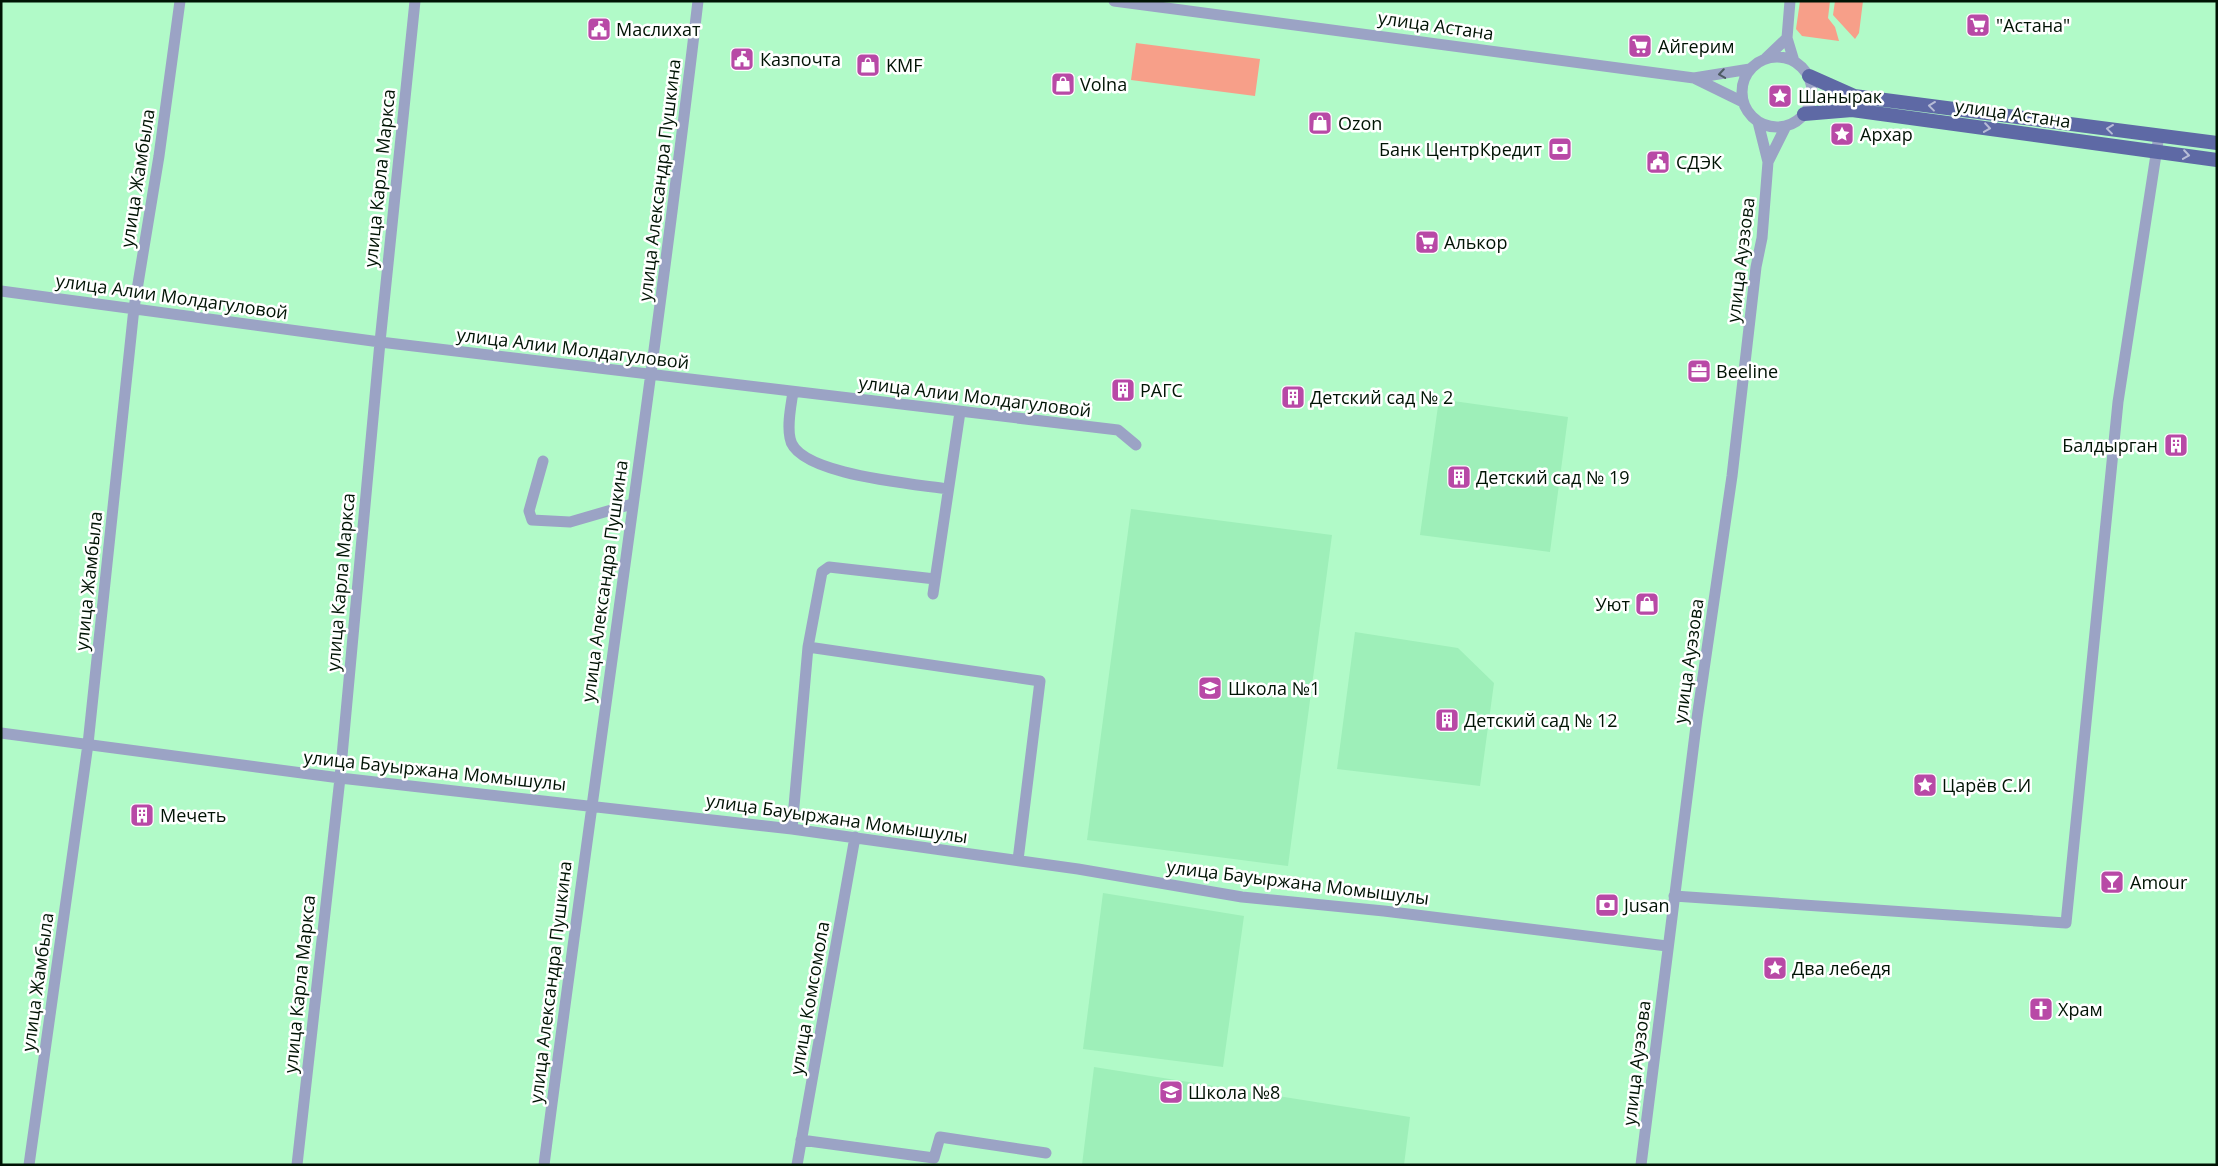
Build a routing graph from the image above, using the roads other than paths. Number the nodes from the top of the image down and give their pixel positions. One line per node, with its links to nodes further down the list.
1 (180, 1): 22 (street, улица Жамбыла)
2 (415, 1): 23 (street, улица Карла Маркса)
3 (698, 1): 24 (street, улица Александра Пушкина)
4 (1114, 1): 11 (street, улица Астана)
5 (1790, 1): 6 (street)
6 (1787, 38): 7 (street); 8 (street)
7 (1766, 58): 8 (street); 9 (street)
8 (1794, 61): 10 (street)
9 (1750, 69): 11 (street, one-way to 11); 12 (street)
10 (1809, 76): 13 (street); 16 (main road, улица Астана, one-way to 10)
11 (1694, 78): 12 (street)
12 (1743, 102): 14 (street)
13 (1804, 114): 15 (street); 18 (main road, улица Астана, one-way to 18)
14 (1758, 122): 15 (street); 20 (street)
15 (1786, 126): 20 (street)
16 (2159, 135): 17 (main road, улица Астана); 18 (street)
17 (2217, 143)
18 (2155, 151): 19 (main road, улица Астана, one-way to 19); 41 (street)
19 (2217, 160)
20 (1768, 162): 41 (street, улица Ауэзова)
21 (1, 292): 22 (street, улица Алии Молдагуловой)
22 (134, 308): 23 (street, улица Алии Молдагуловой); 35 (street, улица Жамбыла)
23 (380, 342): 24 (street, улица Алии Молдагуловой); 36 (street, улица Карла Маркса)
24 (652, 375): 25 (street, улица Алии Молдагуловой); 30 (street, улица Александра Пушкина)
25 (793, 392): 26 (street, улица Алии Молдагуловой); 29 (street)
26 (960, 412): 27 (street, улица Алии Молдагуловой); 29 (street)
27 (1136, 445)
28 (543, 461): 30 (street)
29 (948, 489): 31 (street)
30 (632, 504): 37 (street, улица Александра Пушкина)
31 (936, 579): 32 (street); 33 (street)
32 (933, 594)
33 (808, 647): 38 (street); 40 (street)
34 (1, 733): 35 (street, улица Бауыржана Момышулы)
35 (88, 744): 36 (street, улица Бауыржана Момышулы); 45 (street, улица Жамбыла)
36 (340, 778): 37 (street, улица Бауыржана Момышулы); 46 (street, улица Карла Маркса)
37 (591, 804): 38 (street, улица Бауыржана Момышулы); 47 (street, улица Александра Пушкина)
38 (792, 829): 39 (street, улица Бауыржана Момышулы)
39 (855, 838): 40 (street, улица Бауыржана Момышулы); 43 (street, улица Комсомола)
40 (1018, 860): 42 (street, улица Бауыржана Момышулы)
41 (1674, 896): 42 (street, улица Ауэзова)
42 (1668, 946): 49 (street, улица Ауэзова)
43 (801, 1140): 44 (street); 48 (street, улица Комсомола)
44 (1046, 1153)
45 (29, 1165)
46 (296, 1165)
47 (544, 1165)
48 (797, 1165)
49 (1641, 1165)

